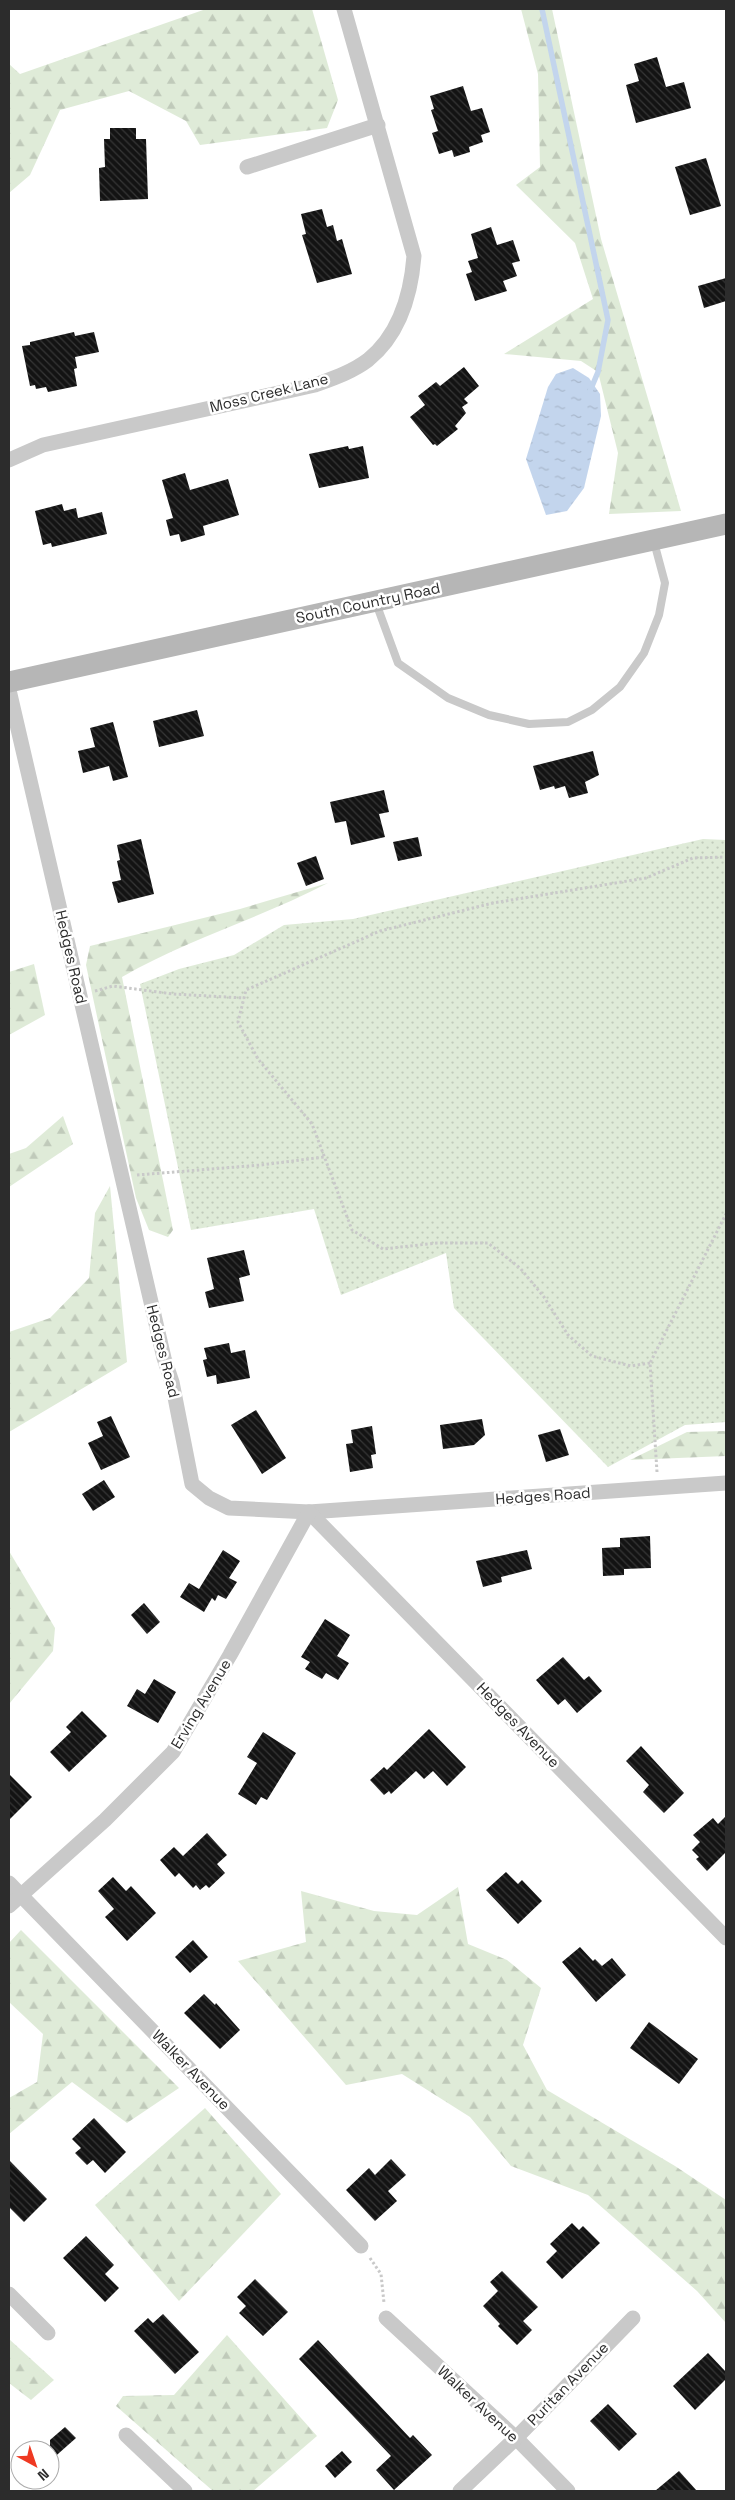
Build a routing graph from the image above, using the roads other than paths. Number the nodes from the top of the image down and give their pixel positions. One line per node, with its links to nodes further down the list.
1 (344, 9): 2 (street, Moss Creek Lane)
2 (378, 126): 3 (street); 4 (street, Moss Creek Lane)
3 (247, 167)
4 (9, 460)
5 (726, 524): 6 (main road, South Country Road)
6 (653, 540): 7 (main road, South Country Road); 7 (lane)
7 (375, 601): 8 (main road, South Country Road)
8 (9, 682)
9 (9, 690): 11 (street, Hedges Road)
10 (726, 1483): 11 (street, Hedges Road)
11 (309, 1512): 13 (street, Erving Avenue); 15 (street, Hedges Avenue)
12 (9, 1882): 13 (street, Walker Avenue)
13 (21, 1895): 14 (street, Erving Avenue); 16 (street, Walker Avenue)
14 (9, 1906)
15 (726, 1938)
16 (361, 2246)
17 (9, 2294): 20 (street)
18 (386, 2318): 22 (street, Walker Avenue)
19 (633, 2318): 22 (street, Puritan Avenue)
20 (48, 2333)
21 (126, 2436): 23 (street)
22 (516, 2438): 24 (street, Puritan Avenue); 25 (street, Walker Avenue)
23 (185, 2491)
24 (460, 2491)
25 (568, 2491)

